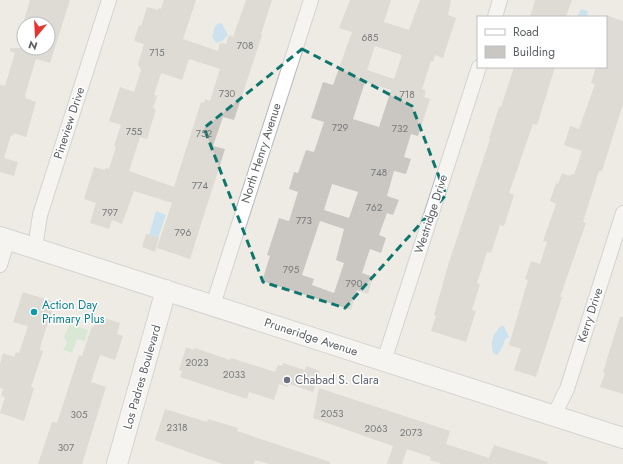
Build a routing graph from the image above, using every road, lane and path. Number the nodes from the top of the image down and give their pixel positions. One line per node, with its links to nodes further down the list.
1 (109, 0): 8 (street, Pineview Drive)
2 (311, 0): 11 (street, North Henry Avenue)
3 (500, 0): 4 (street)
4 (495, 16)
5 (478, 68): 12 (street, Westridge Drive)
6 (623, 213): 13 (street, Kerry Drive)
7 (4, 238): 8 (main road, Pruneridge Avenue); 9 (street)
8 (35, 248): 10 (main road, Pruneridge Avenue)
9 (0, 265)
10 (166, 290): 11 (main road, Pruneridge Avenue); 15 (main road, Los Padres Boulevard)
11 (212, 305): 12 (main road, Pruneridge Avenue)
12 (384, 361): 13 (main road, Pruneridge Avenue)
13 (554, 415): 14 (main road, Pruneridge Avenue)
14 (623, 438)
15 (120, 463)

